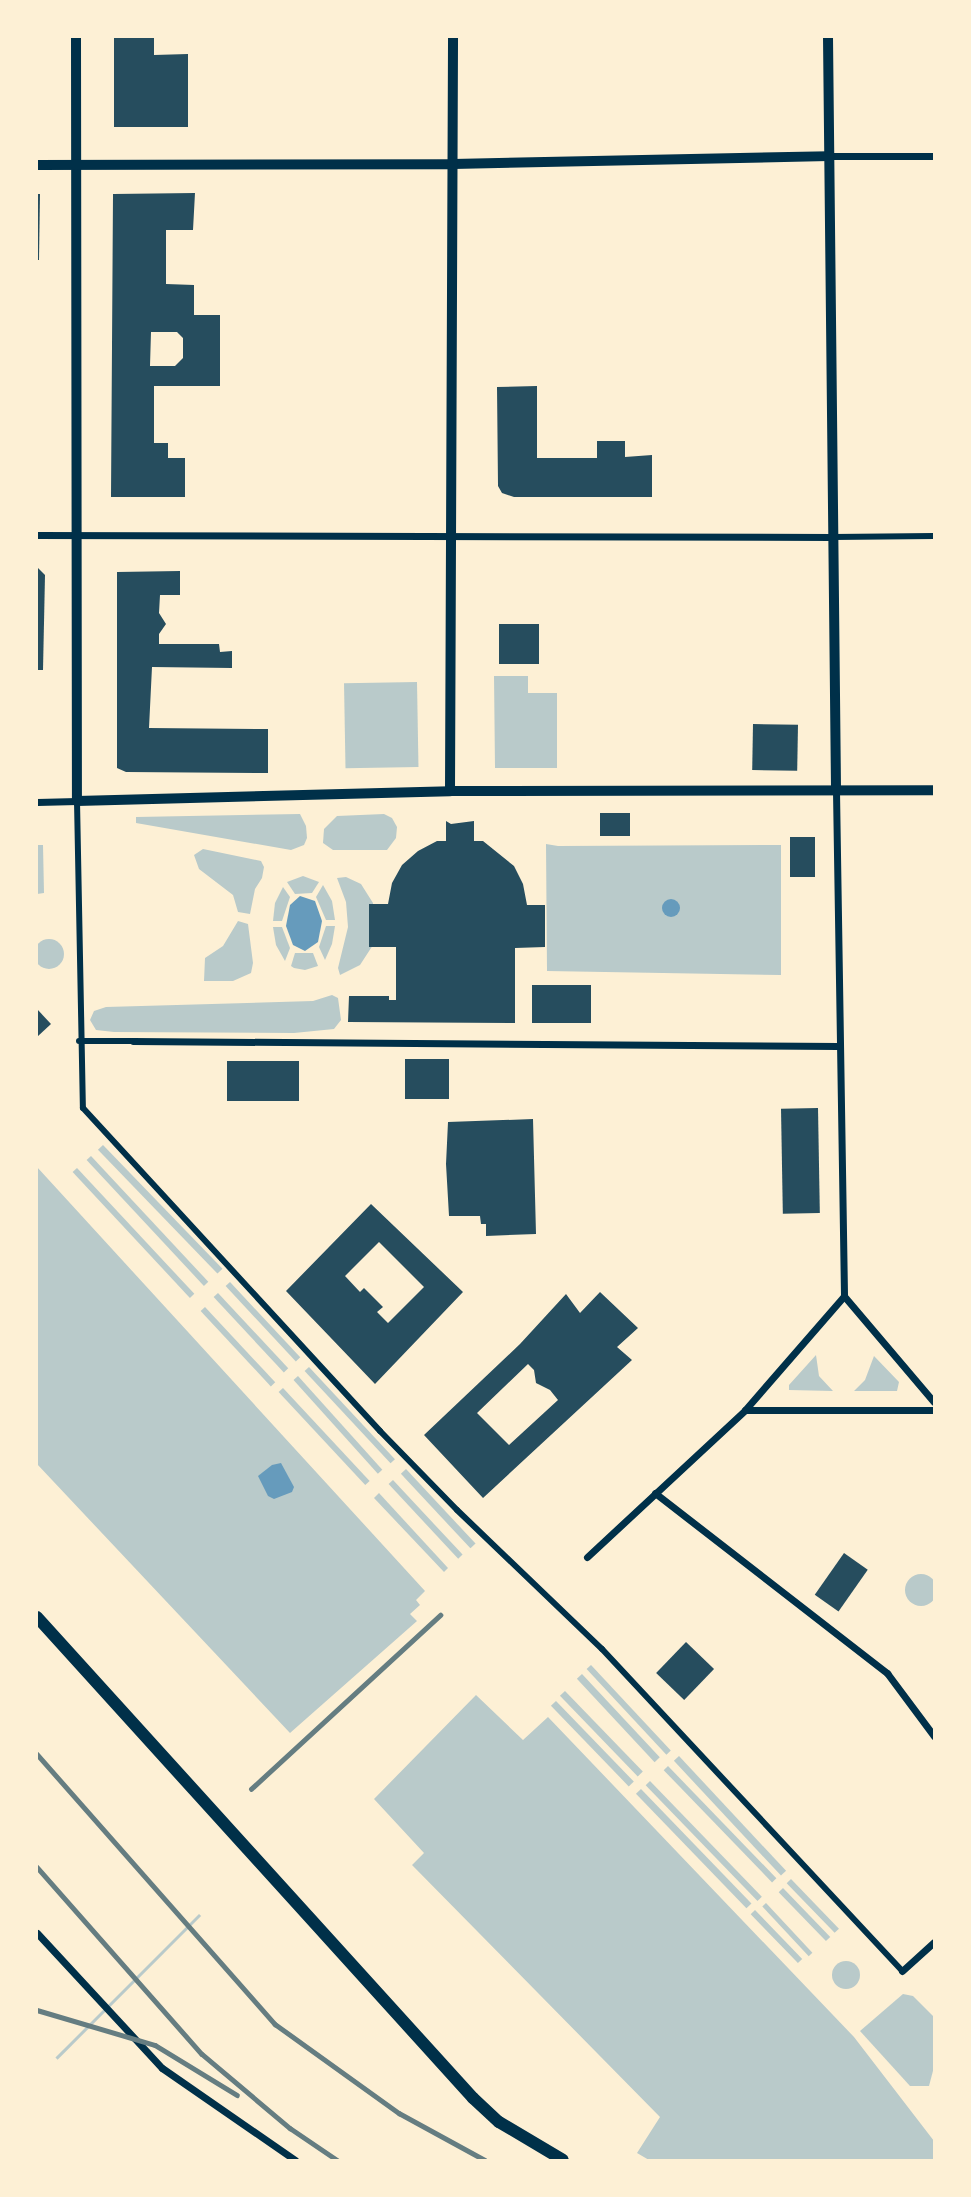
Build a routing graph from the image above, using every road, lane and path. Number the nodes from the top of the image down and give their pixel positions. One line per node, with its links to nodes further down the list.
1 (76, 37): 8 (street)
2 (453, 37): 6 (street)
3 (828, 37): 4 (street)
4 (829, 156): 5 (street); 6 (street); 13 (street)
5 (934, 156)
6 (453, 164): 8 (street); 11 (street)
7 (37, 165): 8 (street)
8 (77, 166): 10 (street)
9 (37, 535): 10 (street)
10 (77, 535): 11 (street); 17 (street)
11 (451, 536): 13 (street); 15 (street)
12 (934, 536): 13 (street)
13 (833, 537): 16 (street)
14 (934, 790): 16 (street)
15 (450, 791): 16 (street); 17 (street)
16 (836, 791): 21 (street)
17 (77, 801): 18 (street); 19 (street)
18 (37, 802)
19 (79, 1041): 20 (street); 32 (street)
20 (133, 1041): 21 (street)
21 (838, 1046): 22 (street)
22 (844, 1296): 23 (street); 24 (street)
23 (934, 1402)
24 (745, 1410): 25 (street); 26 (street)
25 (934, 1410)
26 (655, 1493): 27 (street); 29 (street)
27 (587, 1557)
28 (37, 1617): 34 (main road)
29 (934, 1736)
30 (37, 1933): 33 (street)
31 (934, 1942): 32 (street)
32 (902, 1971)
33 (295, 2160)
34 (564, 2160)

